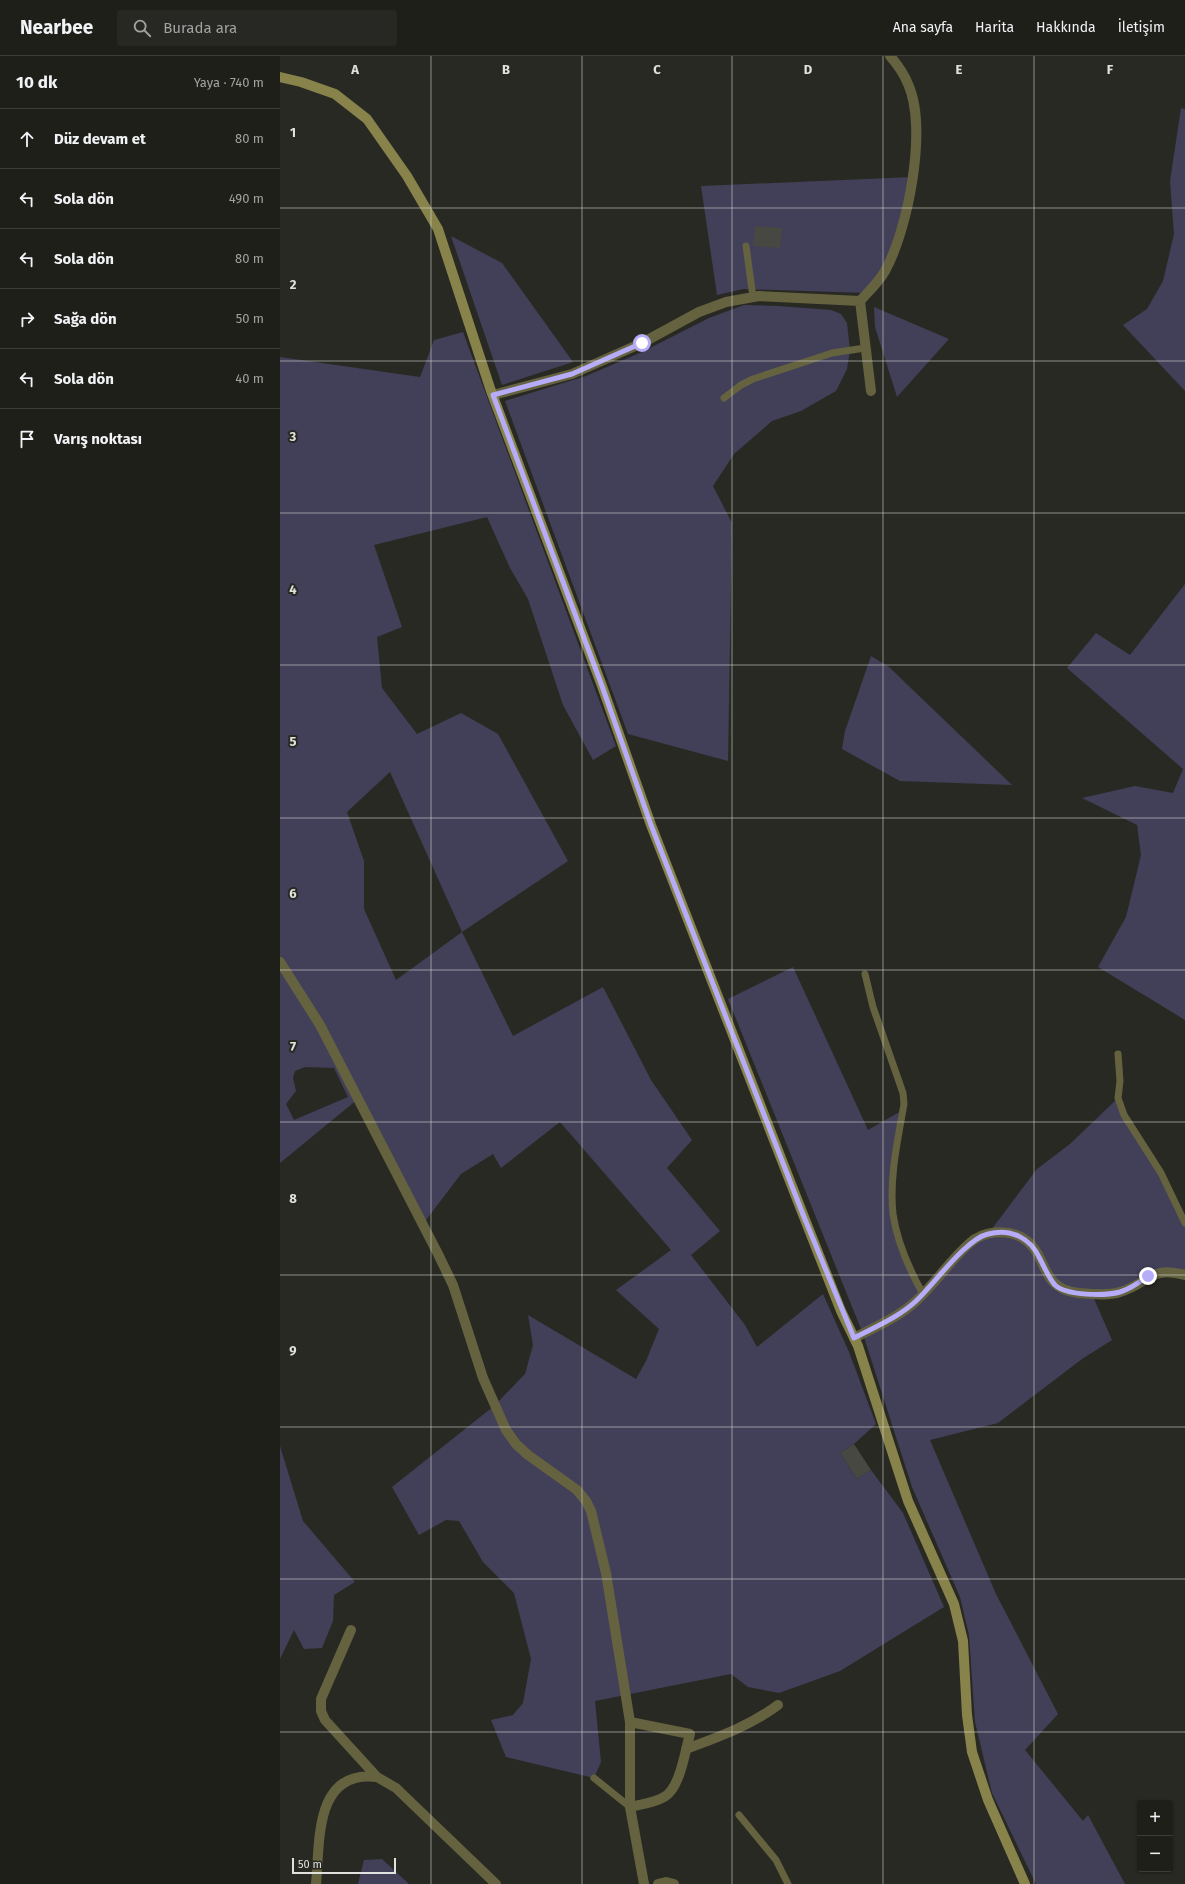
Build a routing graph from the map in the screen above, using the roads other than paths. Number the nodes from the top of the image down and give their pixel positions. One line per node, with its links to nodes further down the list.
1 (890, 56): 5 (street)
2 (280, 77): 8 (street)
3 (746, 246): 4 (lane)
4 (753, 297): 5 (street); 8 (street)
5 (860, 302): 6 (street)
6 (865, 348): 7 (street); 9 (lane)
7 (871, 391)
8 (493, 395): 16 (street)
9 (724, 398)
10 (280, 962): 19 (street)
11 (865, 974): 15 (lane)
12 (1118, 1054): 13 (lane)
13 (1185, 1223)
14 (1185, 1275): 15 (street)
15 (923, 1294): 16 (street)
16 (854, 1338): 31 (street)
17 (351, 1630): 21 (street)
18 (778, 1705): 20 (street)
19 (630, 1722): 20 (street); 23 (street)
20 (686, 1749): 23 (street)
21 (377, 1777): 25 (street); 26 (street)
22 (594, 1778): 23 (lane)
23 (630, 1807): 27 (street)
24 (739, 1815): 30 (lane)
25 (316, 1884)
26 (496, 1884)
27 (644, 1884)
28 (658, 1884): 29 (street)
29 (674, 1884)
30 (788, 1884)
31 (1025, 1884)

